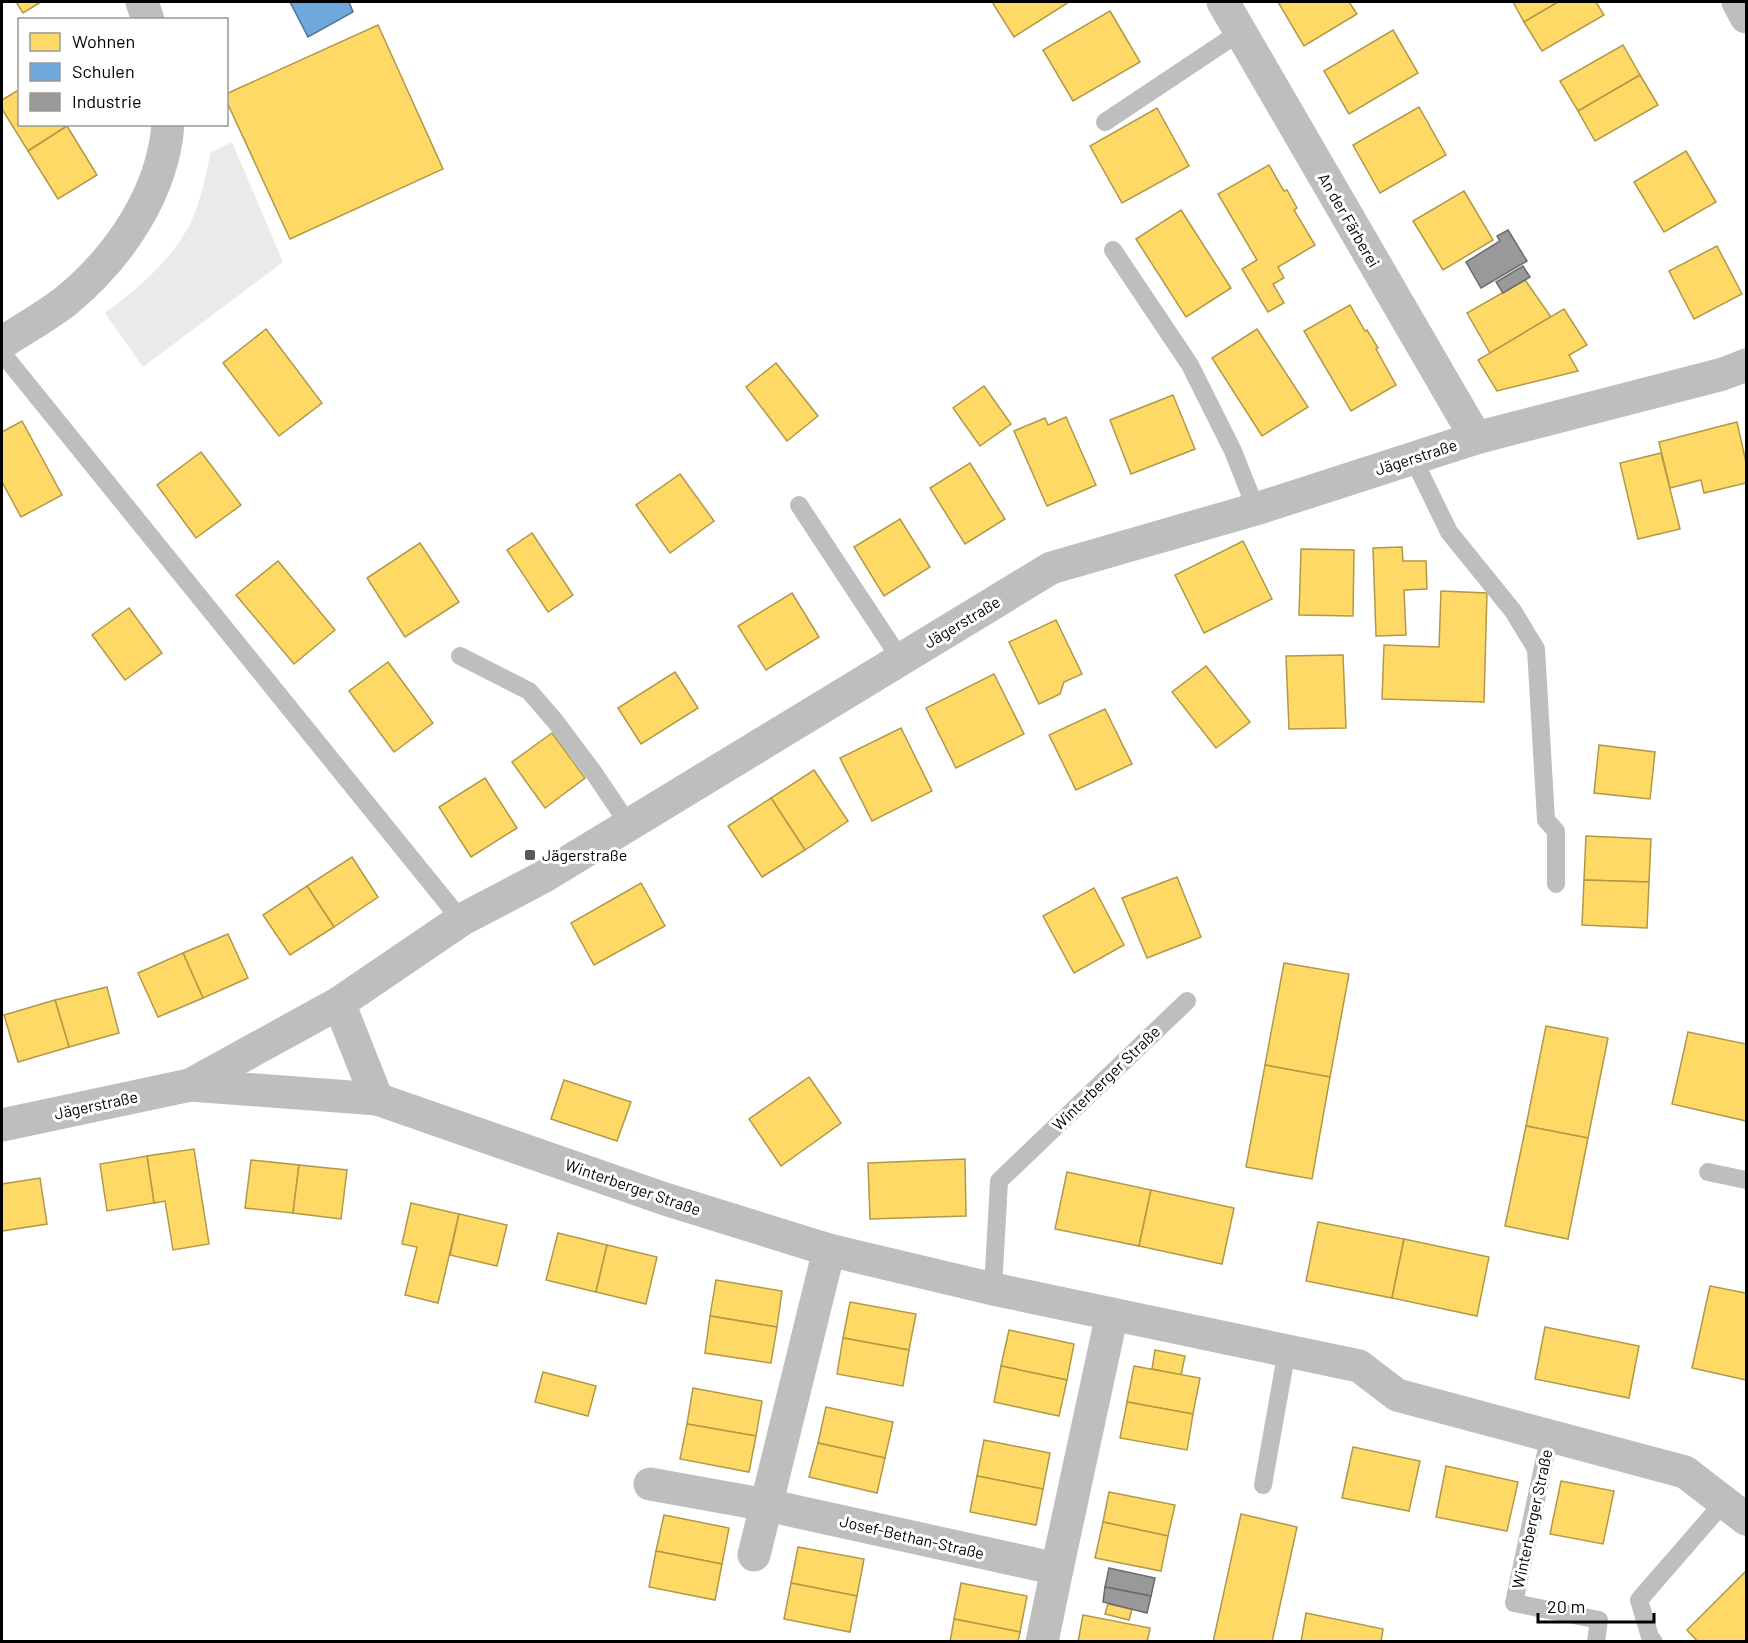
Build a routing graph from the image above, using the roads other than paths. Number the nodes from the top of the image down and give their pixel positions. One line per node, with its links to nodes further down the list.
1 (142, 2): 5 (street)
2 (1223, 2): 6 (street, An der Färberei)
3 (1738, 2): 4 (street)
4 (1746, 17)
5 (147, 18)
6 (1240, 32): 7 (lane); 13 (street, An der Färberei)
7 (1105, 122)
8 (168, 126): 10 (street)
9 (1113, 250): 16 (lane)
10 (2, 343)
11 (2, 353): 21 (lane)
12 (1746, 365): 13 (street, Jägerstraße)
13 (1476, 438): 14 (street, Jägerstraße)
14 (1413, 458): 16 (street, Jägerstraße); 20 (lane)
15 (799, 505): 18 (lane)
16 (1257, 509): 18 (street, Jägerstraße)
17 (460, 656): 19 (lane)
18 (901, 660): 19 (street, Jägerstraße)
19 (629, 825): 21 (street, Jägerstraße)
20 (1556, 884)
21 (461, 920): 23 (street, Jägerstraße)
22 (1187, 1001): 30 (lane, Winterberger Straße)
23 (339, 1003): 24 (street, Jägerstraße); 25 (street)
24 (190, 1085): 25 (street, Jägerstraße); 26 (street, Jägerstraße)
25 (377, 1100): 29 (street, Winterberger Straße)
26 (2, 1125)
27 (1708, 1172): 28 (lane)
28 (1746, 1180)
29 (829, 1250): 30 (street, Winterberger Straße); 36 (street)
30 (993, 1289): 31 (street, Winterberger Straße)
31 (1112, 1314): 32 (street, Winterberger Straße); 39 (street)
32 (1287, 1350): 33 (street, Winterberger Straße); 35 (lane)
33 (1550, 1434): 37 (street, Winterberger Straße); 41 (lane, Winterberger Straße)
34 (650, 1484): 36 (street, Josef-Bethan-Straße)
35 (1263, 1485)
36 (767, 1505): 38 (street); 39 (street, Josef-Bethan-Straße)
37 (1735, 1510): 42 (lane, Winterberger Straße)
38 (754, 1555)
39 (1057, 1569): 40 (street)
40 (1042, 1641)
41 (1596, 1641)
42 (1654, 1641)

